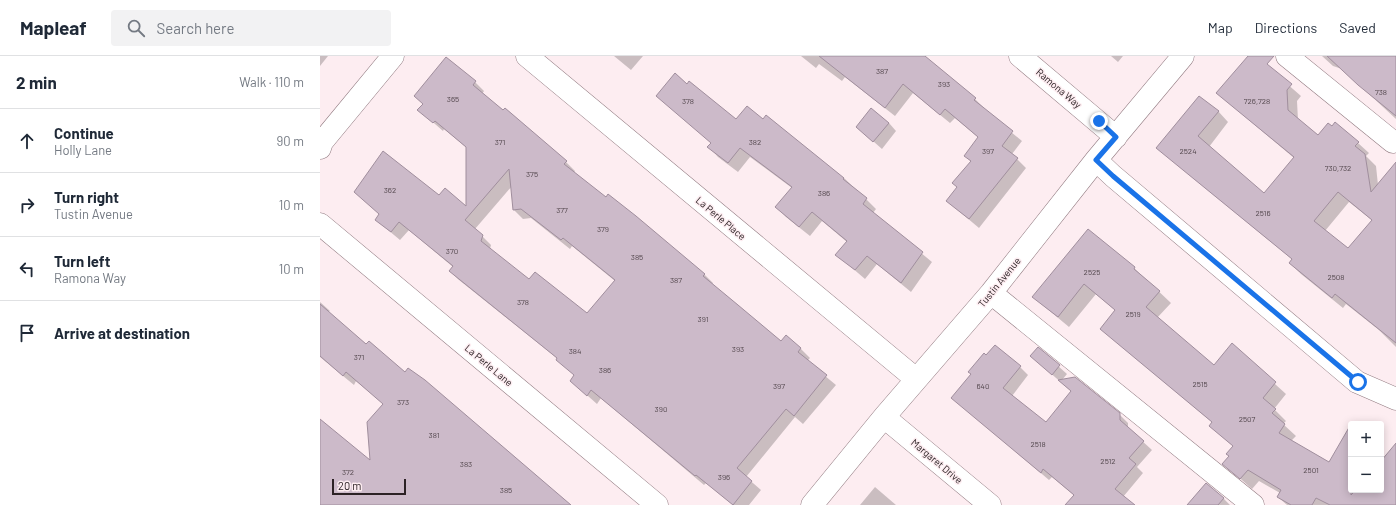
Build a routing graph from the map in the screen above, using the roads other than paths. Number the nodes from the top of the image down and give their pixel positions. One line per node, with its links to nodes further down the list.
1 (393, 56): 8 (street)
2 (527, 56): 12 (street, La Perle Place)
3 (1020, 56): 6 (street, Ramona Way)
4 (1183, 56): 6 (street, Tustin Avenue)
5 (1287, 56): 7 (street)
6 (1116, 137): 9 (street, Tustin Avenue)
7 (1393, 142)
8 (320, 148)
9 (1096, 160): 11 (street, Tustin Avenue); 13 (street)
10 (320, 224): 15 (street, La Perle Lane)
11 (991, 293): 12 (street, Tustin Avenue); 18 (street)
12 (916, 380): 14 (street, Tustin Avenue)
13 (1396, 398)
14 (884, 417): 16 (street, Tustin Avenue); 17 (street, Margaret Drive)
15 (657, 505)
16 (812, 505)
17 (990, 505)
18 (1253, 505)

